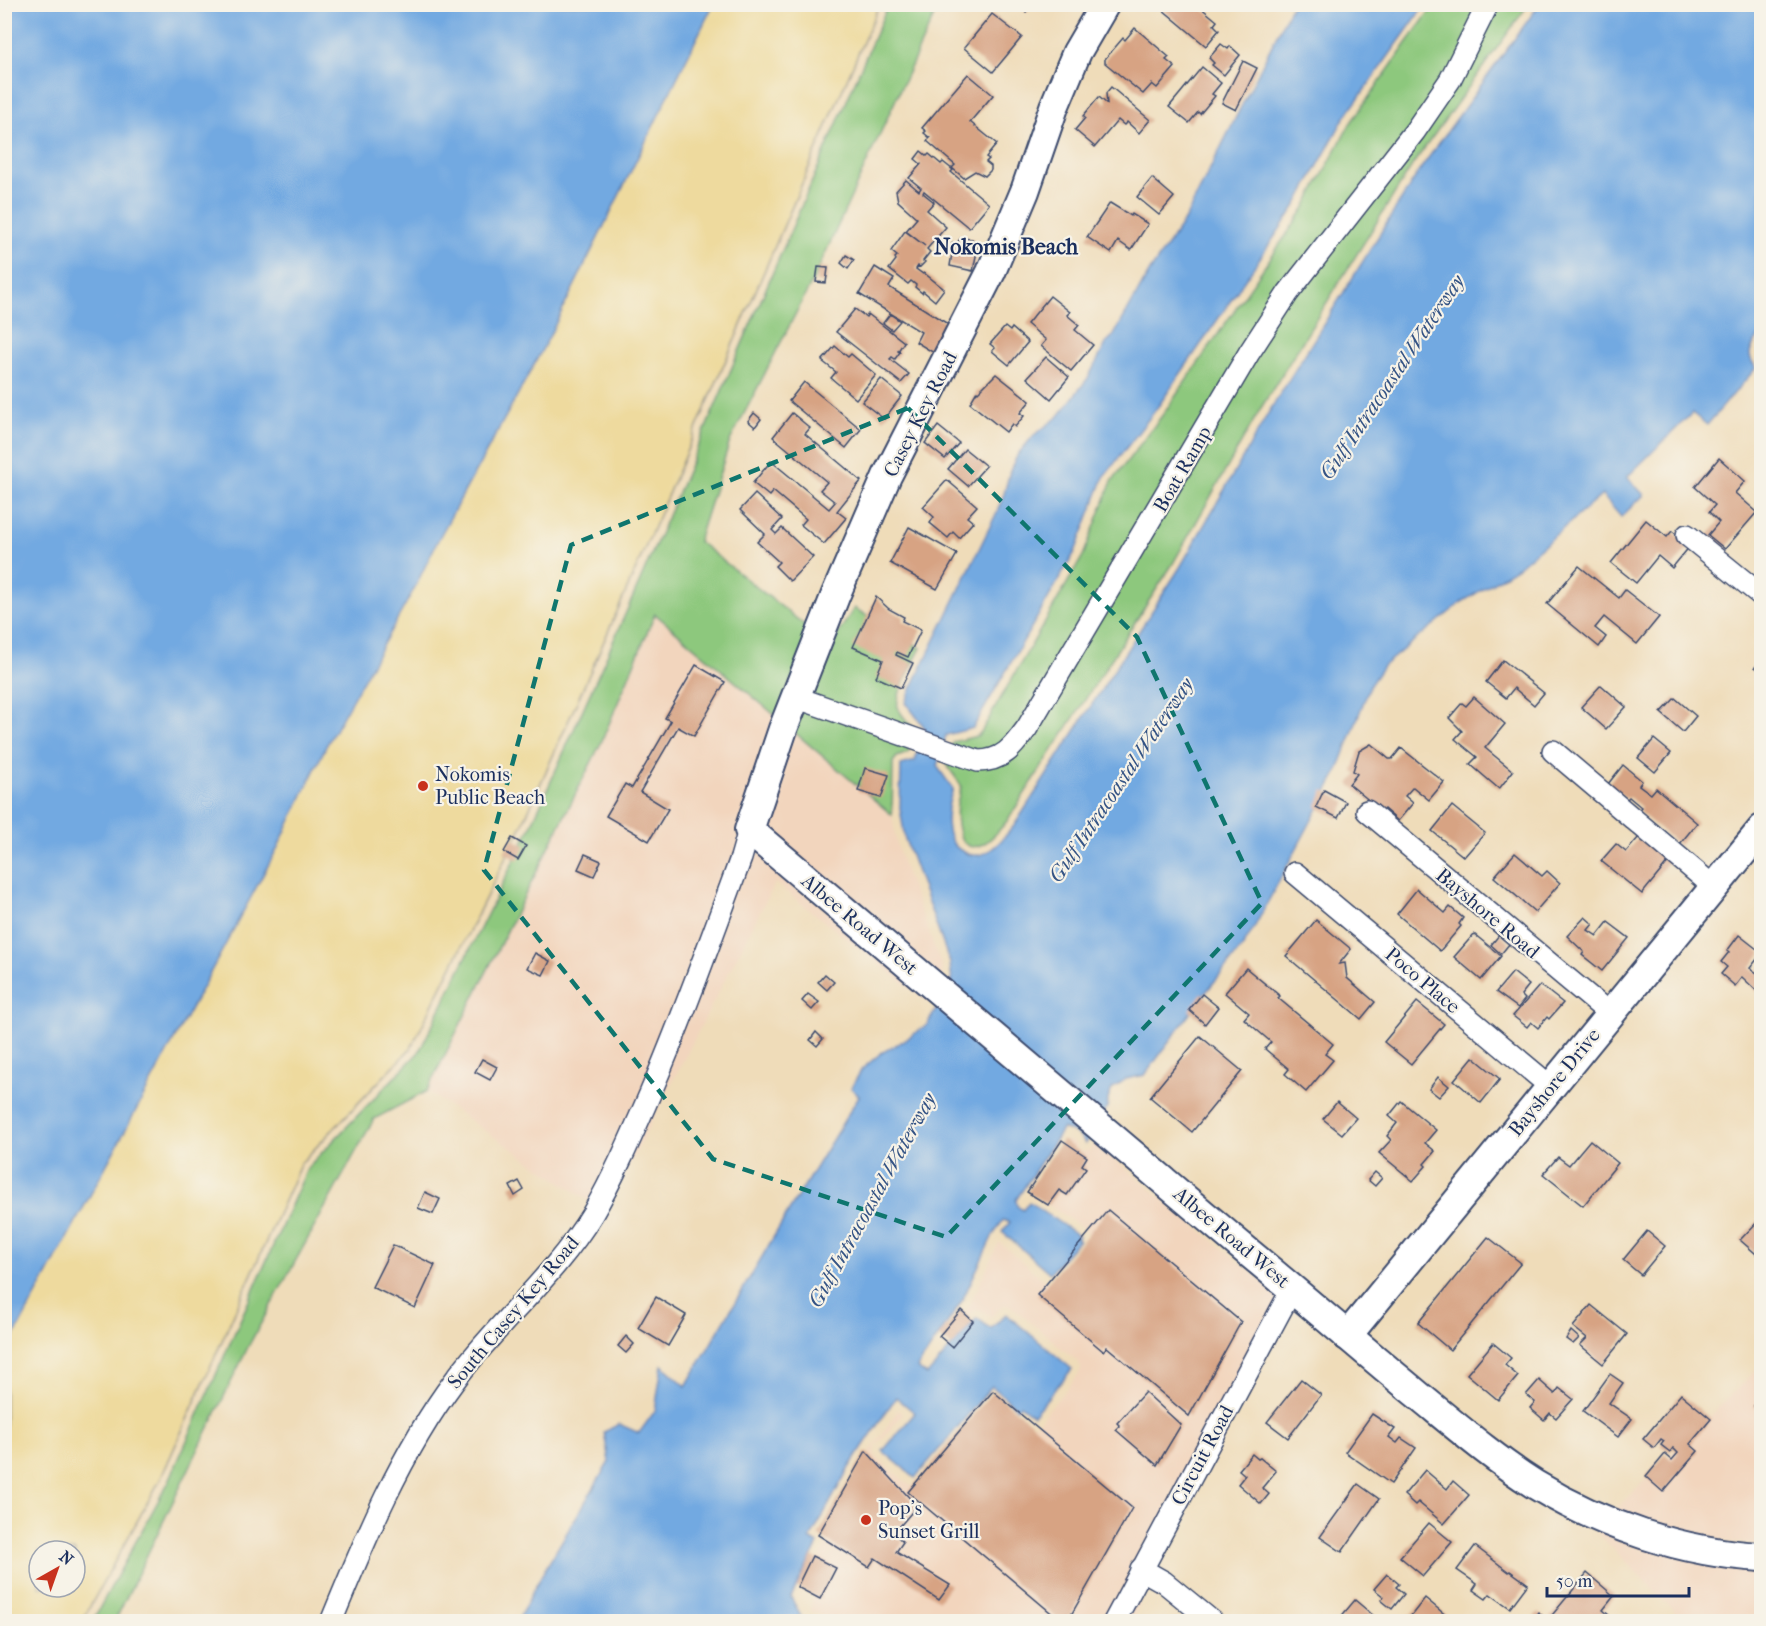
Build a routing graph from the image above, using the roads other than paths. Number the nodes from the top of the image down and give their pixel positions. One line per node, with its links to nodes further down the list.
1 (1105, 4): 5 (street, Casey Key Road)
2 (1488, 4): 5 (street, Boat Ramp)
3 (1687, 535): 4 (street)
4 (1761, 596)
5 (795, 698): 9 (street, Casey Key Road)
6 (1553, 751): 11 (street)
7 (1367, 811): 12 (street, Bayshore Road)
8 (1761, 829): 11 (street, Bayshore Drive)
9 (749, 830): 14 (street, Albee Road West); 18 (street, South Casey Key Road)
10 (1295, 873): 13 (street, Poco Place)
11 (1714, 887): 12 (street, Bayshore Drive)
12 (1610, 1014): 13 (street, Bayshore Drive)
13 (1551, 1087): 15 (street, Bayshore Drive)
14 (1292, 1289): 15 (street, Albee Road West); 17 (street, Circuit Road)
15 (1347, 1336): 16 (street, Albee Road West)
16 (1759, 1553)
17 (1141, 1569): 19 (street, Circuit Road); 20 (street)
18 (331, 1622)
19 (1114, 1622)
20 (1213, 1622)

